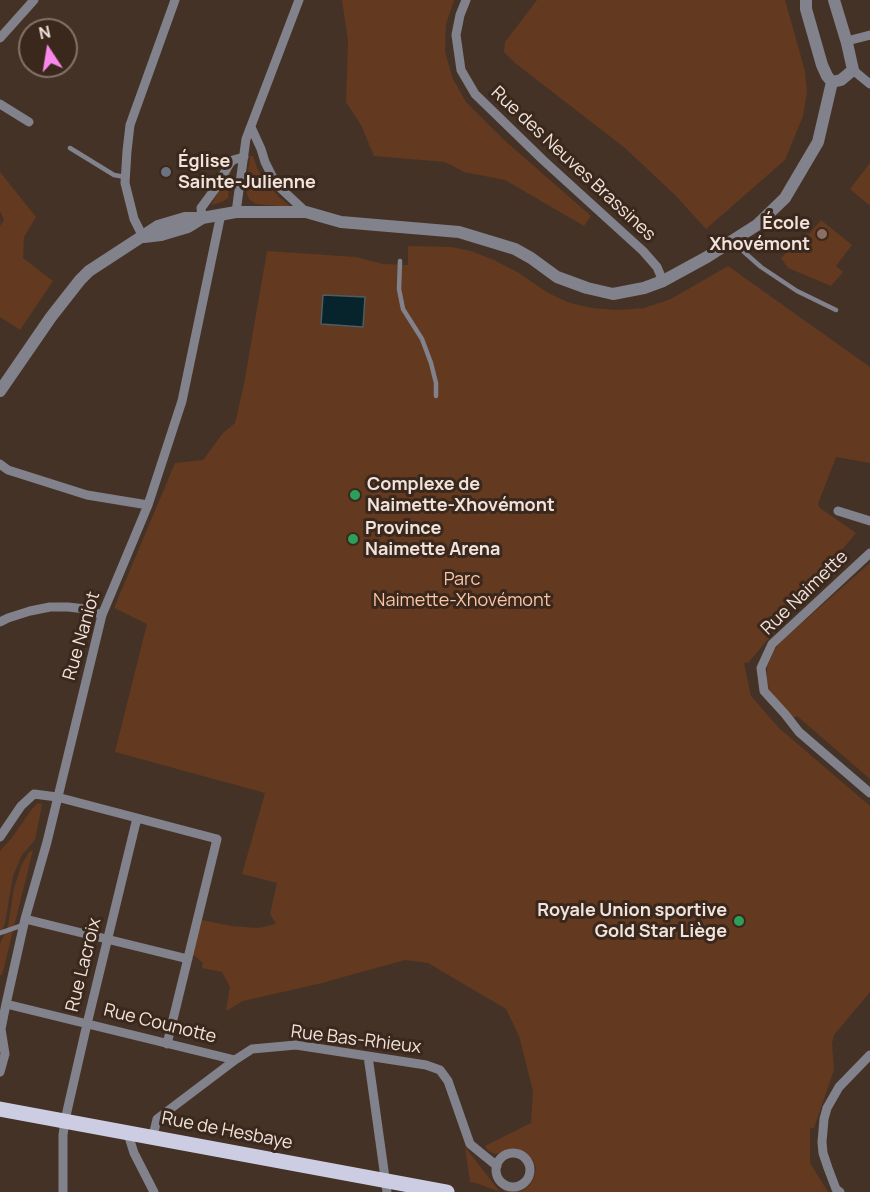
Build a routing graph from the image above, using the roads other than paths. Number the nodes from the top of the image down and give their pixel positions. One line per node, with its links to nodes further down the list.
1 (34, 0): 8 (street)
2 (175, 0): 18 (street)
3 (299, 0): 15 (street)
4 (466, 0): 26 (street, Rue des Neuves Brassines)
5 (806, 0): 11 (street)
6 (834, 0): 9 (street)
7 (870, 35): 9 (street)
8 (0, 38)
9 (847, 41): 10 (street)
10 (853, 70): 11 (street); 12 (street)
11 (832, 82): 24 (street)
12 (870, 84)
13 (0, 104): 14 (street)
14 (29, 122)
15 (251, 127): 17 (street); 20 (street)
16 (70, 148): 18 (lane)
17 (244, 157): 19 (street); 22 (street)
18 (125, 177): 23 (street)
19 (236, 212): 20 (street); 21 (street)
20 (306, 212): 26 (street)
21 (220, 214): 22 (street); 31 (street, Rue Naniot)
22 (202, 218): 23 (street)
23 (143, 237): 28 (street)
24 (735, 239): 26 (street); 27 (lane)
25 (400, 261): 29 (lane)
26 (663, 281)
27 (836, 310)
28 (0, 391)
29 (436, 396)
30 (0, 464): 31 (street)
31 (148, 505): 35 (street, Rue Naniot)
32 (838, 511): 33 (street)
33 (870, 521)
34 (870, 553): 37 (street, Rue Naimette)
35 (102, 615): 36 (street); 38 (street, Rue Naniot)
36 (0, 622)
37 (870, 793)
38 (57, 797): 39 (street); 40 (street); 41 (street, Rue Naniot)
39 (137, 818): 43 (street, Rue Lacroix); 44 (street)
40 (0, 837)
41 (25, 921): 42 (lane); 43 (street); 45 (street, Rue Naniot)
42 (0, 933)
43 (107, 939): 44 (street); 46 (street, Rue Lacroix)
44 (188, 959): 47 (street)
45 (6, 1004): 46 (street, Rue Counotte); 51 (street, Rue Naniot)
46 (87, 1024): 47 (street, Rue Counotte); 53 (street, Rue Lacroix)
47 (167, 1044): 50 (street, Rue Counotte)
48 (870, 1055): 61 (street)
49 (368, 1056): 50 (street, Rue Bas-Rhieux); 56 (street, Rue Bas-Rhieux); 57 (street)
50 (235, 1060): 55 (street, Rue Bas-Rhieux)
51 (0, 1072)
52 (0, 1109): 53 (main road, Rue de Hesbaye)
53 (65, 1120): 54 (main road, Rue de Hesbaye); 58 (street, Rue Lacroix)
54 (127, 1131): 55 (main road, Rue de Hesbaye); 59 (street)
55 (153, 1136): 57 (main road, Rue de Hesbaye)
56 (497, 1166)
57 (386, 1186): 60 (main road, Rue de Hesbaye)
58 (63, 1192)
59 (154, 1192)
60 (447, 1192)
61 (840, 1192)

